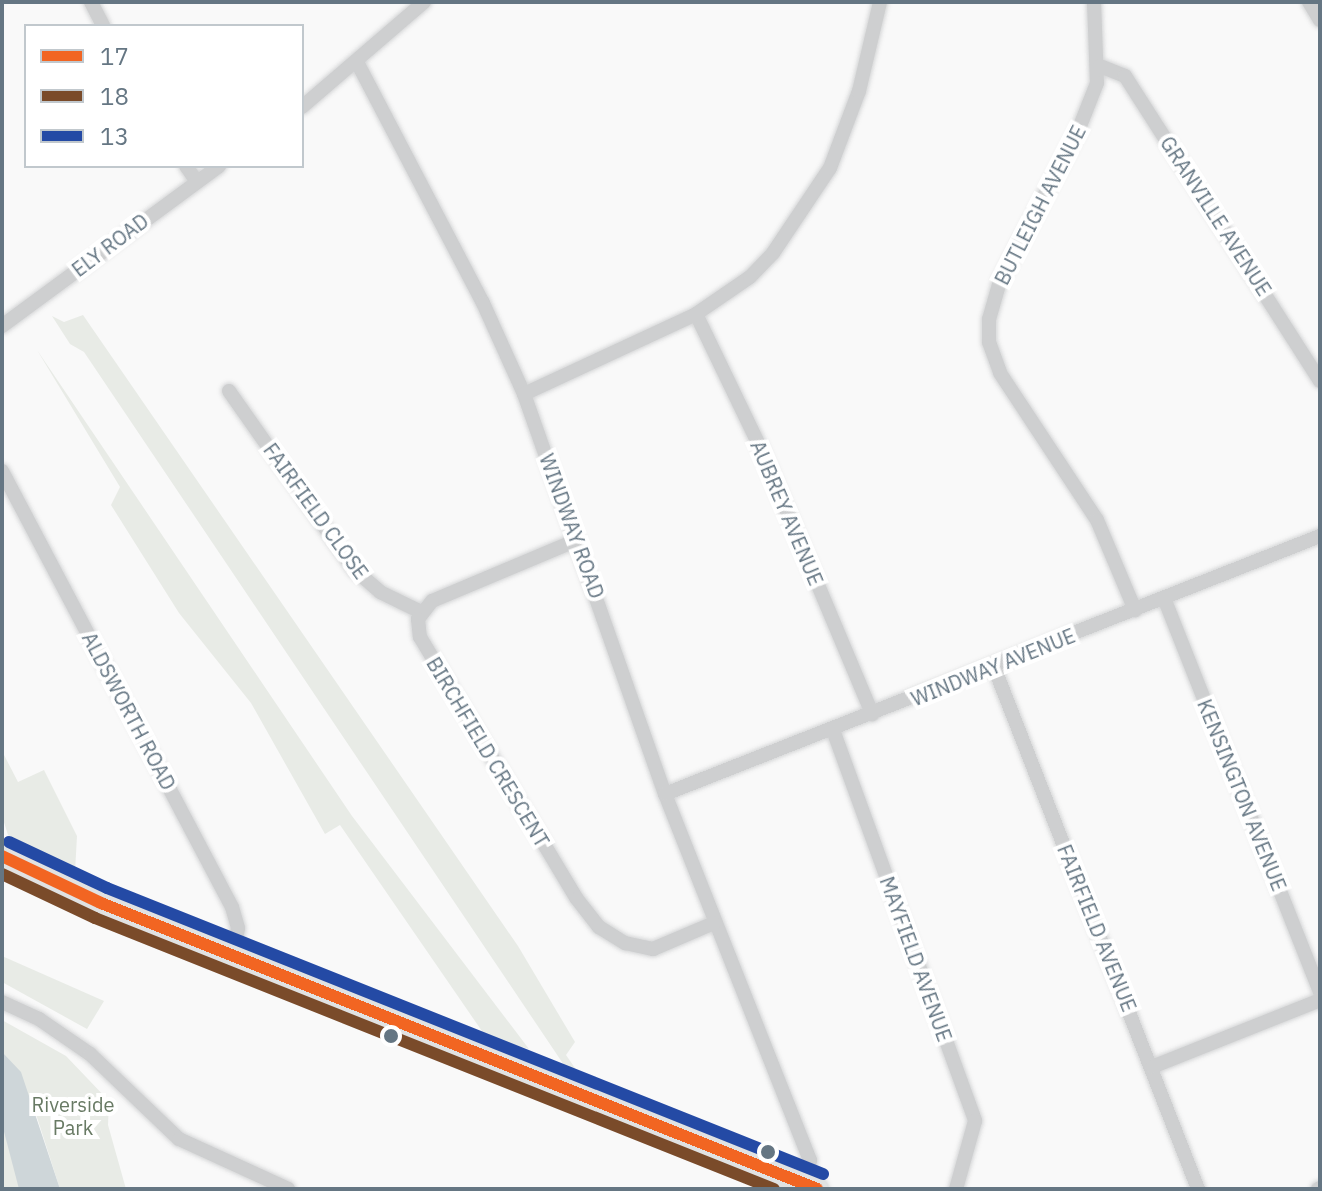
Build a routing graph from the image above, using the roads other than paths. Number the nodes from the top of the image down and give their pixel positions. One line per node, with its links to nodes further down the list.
1 (91, 2): 7 (street)
2 (424, 2): 8 (street)
3 (880, 2): 14 (street)
4 (1094, 2): 9 (street, BUTLEIGH AVENUE)
5 (1309, 2): 6 (street)
6 (1320, 20)
7 (102, 24)
8 (358, 64): 10 (street); 18 (street, WINDWAY ROAD)
9 (1100, 66): 16 (street, GRANVILLE AVENUE); 23 (street, BUTLEIGH AVENUE)
10 (304, 105)
11 (187, 168): 13 (street)
12 (216, 168): 13 (street, ELY ROAD)
13 (197, 182): 15 (street, ELY ROAD)
14 (696, 314): 18 (street); 26 (street, AUBREY AVENUE)
15 (2, 326)
16 (1320, 381)
17 (229, 391): 24 (street, FAIRFIELD CLOSE)
18 (524, 394): 21 (street, WINDWAY ROAD)
19 (2, 471): 31 (street, ALDSWORTH ROAD)
20 (1320, 536): 22 (street, WINDWAY AVENUE)
21 (577, 540): 24 (street); 28 (street, WINDWAY ROAD)
22 (1164, 598): 23 (street, WINDWAY AVENUE); 32 (street, KENSINGTON AVENUE)
23 (1135, 610): 25 (street, WINDWAY AVENUE)
24 (421, 612): 30 (street, BIRCHFIELD CRESCENT)
25 (994, 667): 26 (street, WINDWAY AVENUE); 35 (street, FAIRFIELD AVENUE)
26 (872, 714): 27 (street, WINDWAY AVENUE)
27 (833, 730): 28 (street, WINDWAY AVENUE); 38 (street, MAYFIELD AVENUE)
28 (665, 794): 30 (street, WINDWAY ROAD)
29 (2, 856): 31 (main road)
30 (714, 923): 36 (street, WINDWAY ROAD)
31 (233, 956): 36 (main road)
32 (1320, 992)
33 (1320, 1000): 35 (street)
34 (2, 1002): 37 (street)
35 (1152, 1067): 39 (street, FAIRFIELD AVENUE)
36 (811, 1187)
37 (288, 1189)
38 (956, 1189)
39 (1198, 1189)

